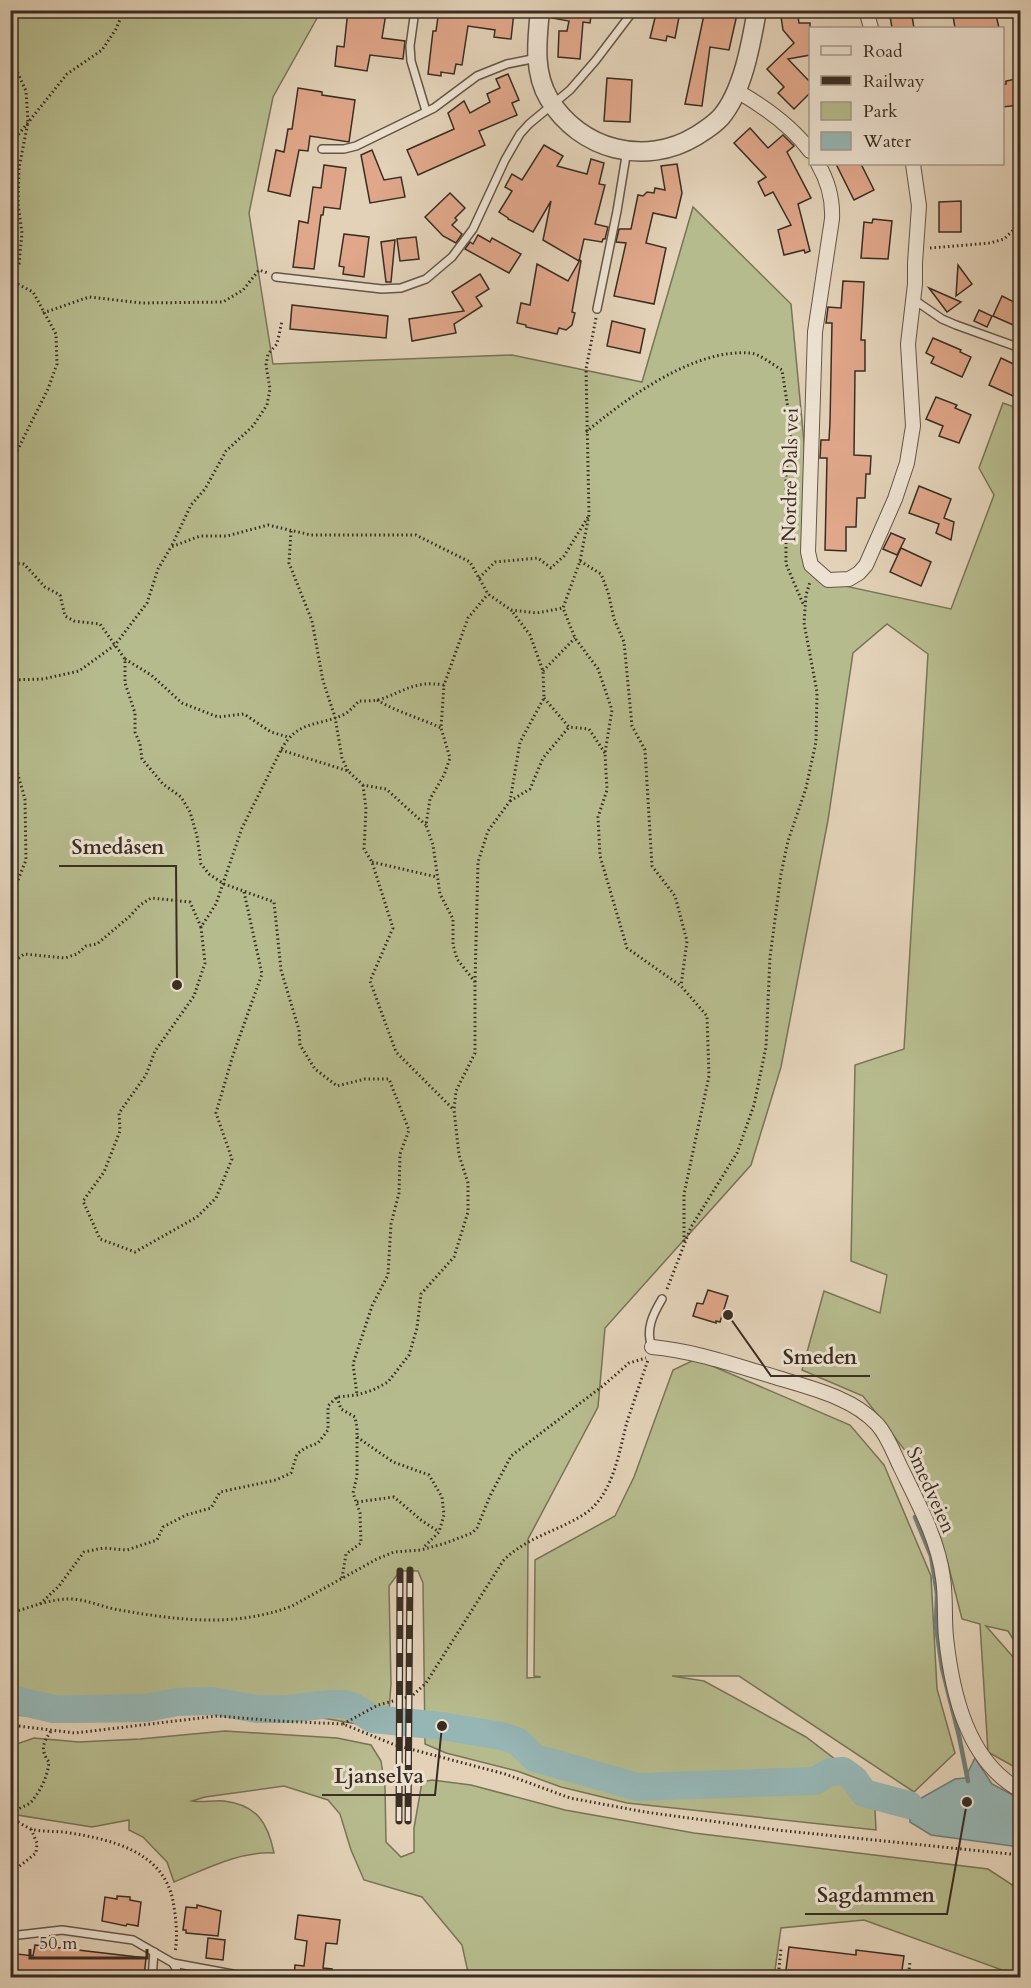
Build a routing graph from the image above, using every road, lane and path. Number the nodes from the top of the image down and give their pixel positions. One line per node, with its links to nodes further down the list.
1 (124, 10): 13 (path)
2 (415, 10): 12 (lane)
3 (540, 10): 9 (street)
4 (634, 10): 11 (lane)
5 (757, 10): 10 (street)
6 (866, 10): 7 (street)
7 (871, 27)
8 (10, 56): 13 (path)
9 (537, 58): 11 (street); 12 (lane)
10 (737, 91): 16 (street); 17 (street)
11 (554, 105): 16 (street); 22 (lane)
12 (426, 111): 15 (lane)
13 (28, 122): 14 (path); 23 (path)
14 (10, 144)
15 (322, 149)
16 (627, 150): 25 (lane)
17 (809, 150)
18 (818, 165): 37 (street, Nordre Dals vei)
19 (913, 165): 21 (street, Nordre Dals vei)
20 (1020, 224): 21 (path)
21 (916, 249): 24 (street, Nordre Dals vei)
22 (276, 277): 26 (path)
23 (10, 278): 26 (path)
24 (913, 300): 28 (lane); 37 (street, Nordre Dals vei)
25 (597, 309): 29 (path)
26 (43, 313): 30 (path)
27 (282, 321): 34 (path)
28 (1020, 348)
29 (586, 432): 32 (path); 41 (path)
30 (11, 464): 31 (path)
31 (10, 502)
32 (589, 515): 35 (path); 38 (path)
33 (291, 531): 34 (path); 38 (path); 54 (path)
34 (171, 547): 45 (path)
35 (580, 561): 40 (path); 73 (path)
36 (10, 565): 45 (path)
37 (811, 565): 41 (path)
38 (479, 578): 39 (path)
39 (488, 594): 42 (path); 50 (path)
40 (563, 609): 42 (path); 44 (path)
41 (805, 609): 75 (path)
42 (511, 610): 47 (path)
43 (10, 638): 49 (path)
44 (575, 638): 47 (path); 60 (path)
45 (115, 645): 46 (path); 49 (path)
46 (125, 659): 57 (path); 67 (path)
47 (543, 671): 51 (path)
48 (10, 680): 49 (path)
49 (15, 680): 53 (path)
50 (444, 685): 52 (path); 56 (path)
51 (544, 698): 55 (path); 63 (path)
52 (377, 700): 54 (path); 56 (path)
53 (10, 707)
54 (335, 717): 57 (path); 61 (path)
55 (569, 727): 60 (path); 63 (path)
56 (441, 728): 64 (path)
57 (288, 738): 59 (path)
58 (10, 747): 69 (path)
59 (281, 750): 61 (path); 67 (path)
60 (605, 753): 73 (path)
61 (348, 771): 62 (path)
62 (363, 785): 64 (path); 65 (path)
63 (510, 801): 72 (path)
64 (426, 825): 66 (path)
65 (372, 862): 66 (path); 74 (path)
66 (437, 877): 72 (path)
67 (224, 884): 68 (path); 70 (path)
68 (244, 892): 70 (path); 78 (path)
69 (10, 900)
70 (201, 927): 71 (path)
71 (10, 960)
72 (475, 982): 74 (path)
73 (681, 986): 75 (path)
74 (454, 1110): 78 (path)
75 (684, 1242): 76 (path)
76 (662, 1299): 77 (lane)
77 (652, 1347): 90 (street, Smedveien)
78 (357, 1395): 79 (path)
79 (337, 1397): 80 (path); 85 (path)
80 (357, 1437): 81 (path); 82 (path)
81 (356, 1503): 82 (path); 84 (path)
82 (439, 1532): 83 (path)
83 (421, 1550): 84 (path); 87 (path)
84 (342, 1578): 85 (path)
85 (40, 1604): 86 (path)
86 (10, 1613)
87 (343, 1724): 89 (path); 94 (path)
88 (10, 1725): 89 (path)
89 (51, 1731): 92 (path)
90 (1020, 1790)
91 (10, 1818): 92 (path)
92 (17, 1821): 93 (path)
93 (32, 1829): 95 (path); 100 (path)
94 (1020, 1855)
95 (16, 1869)
96 (10, 1936): 98 (lane)
97 (781, 1949): 104 (path)
98 (154, 1952): 100 (lane); 101 (lane)
99 (910, 1962): 105 (path)
100 (173, 1963): 102 (lane); 103 (lane)
101 (152, 1977)
102 (182, 1977)
103 (254, 1977)
104 (778, 1977)
105 (908, 1977)

